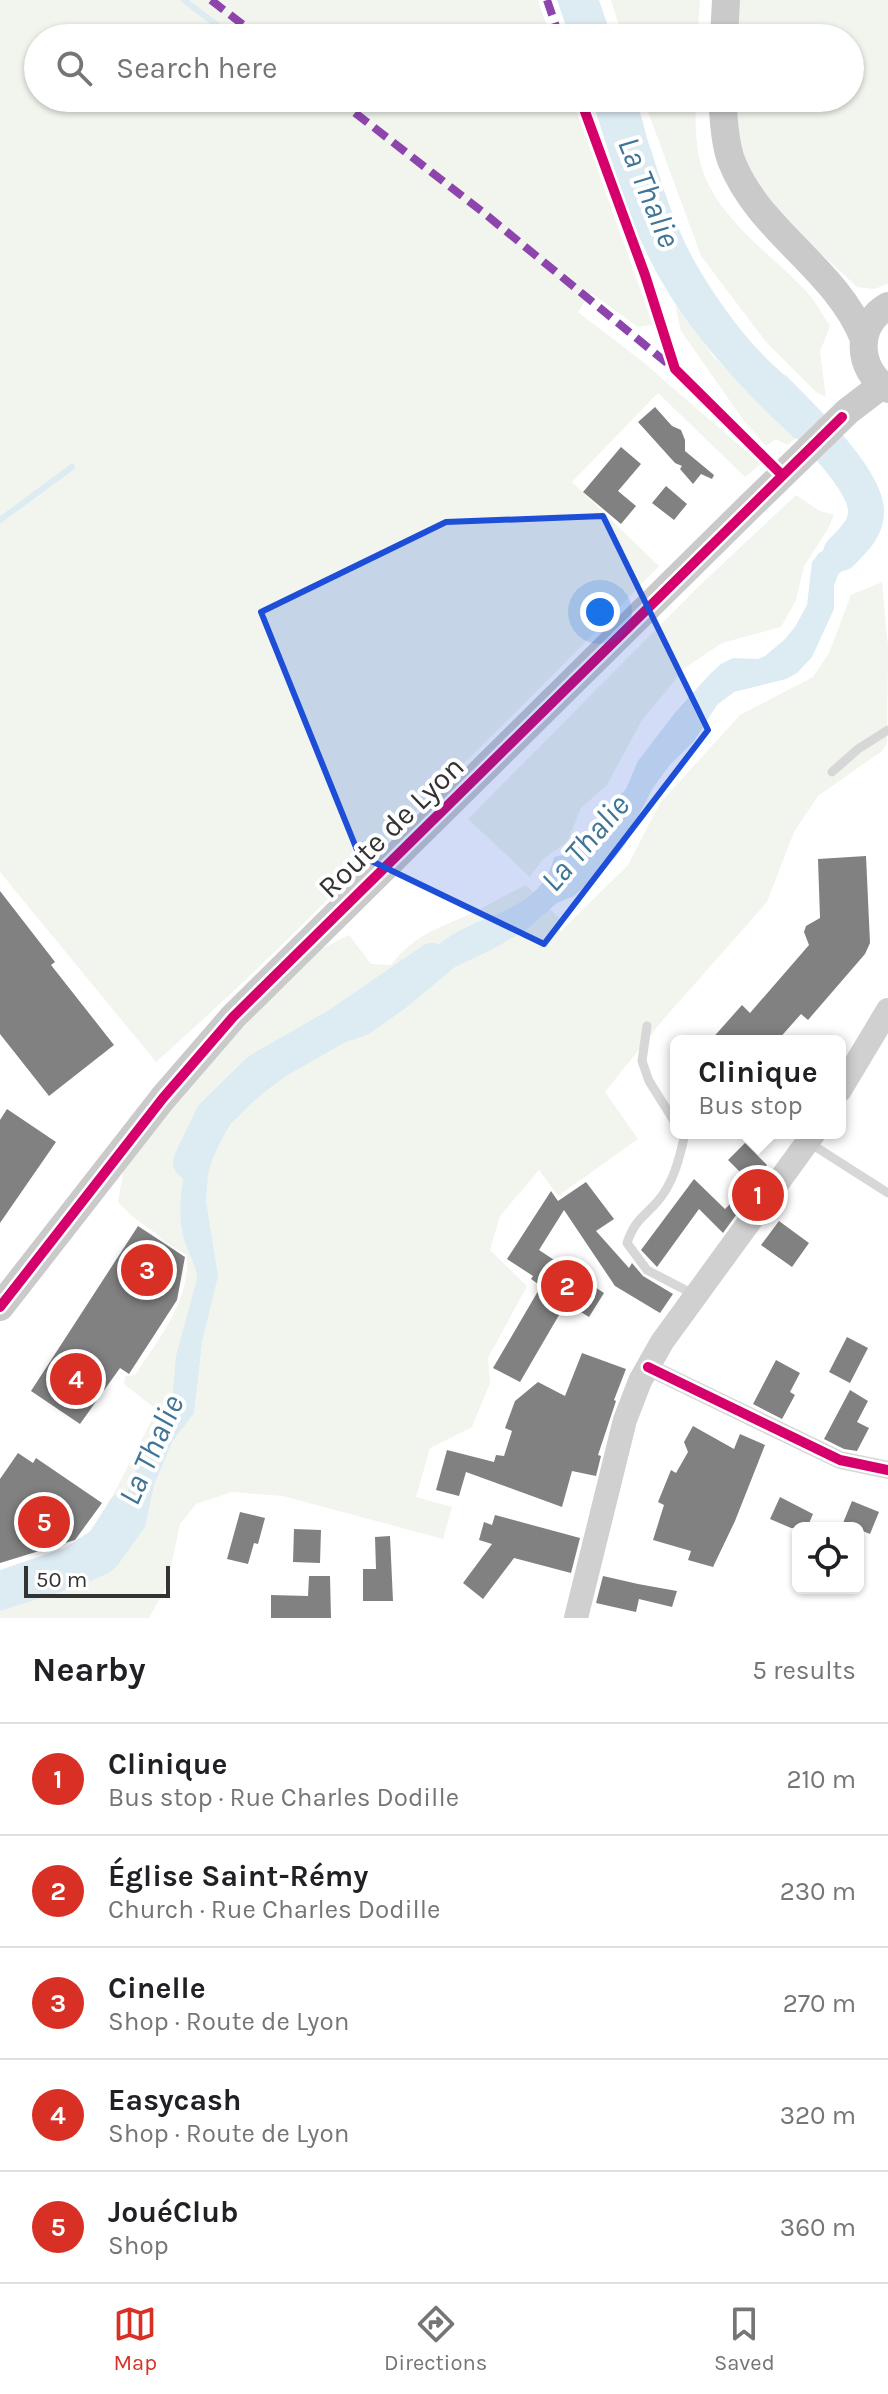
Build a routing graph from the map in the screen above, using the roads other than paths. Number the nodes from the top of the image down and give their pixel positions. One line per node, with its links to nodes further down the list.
1 (726, 0): 2 (main road)
2 (725, 24)
3 (723, 112): 5 (main road)
4 (888, 306): 5 (main road)
5 (864, 339): 6 (main road)
6 (880, 382): 18 (main road, Route de Lyon)
7 (888, 730): 8 (lane)
8 (832, 772)
9 (888, 1010): 11 (main road)
10 (647, 1026): 12 (lane)
11 (846, 1080)
12 (670, 1114)
13 (684, 1139): 17 (lane)
14 (810, 1139): 17 (main road)
15 (812, 1139): 16 (lane)
16 (888, 1193)
17 (696, 1296): 19 (main road)
18 (0, 1307)
19 (648, 1367): 20 (street); 21 (main road)
20 (888, 1470)
21 (576, 1618)

